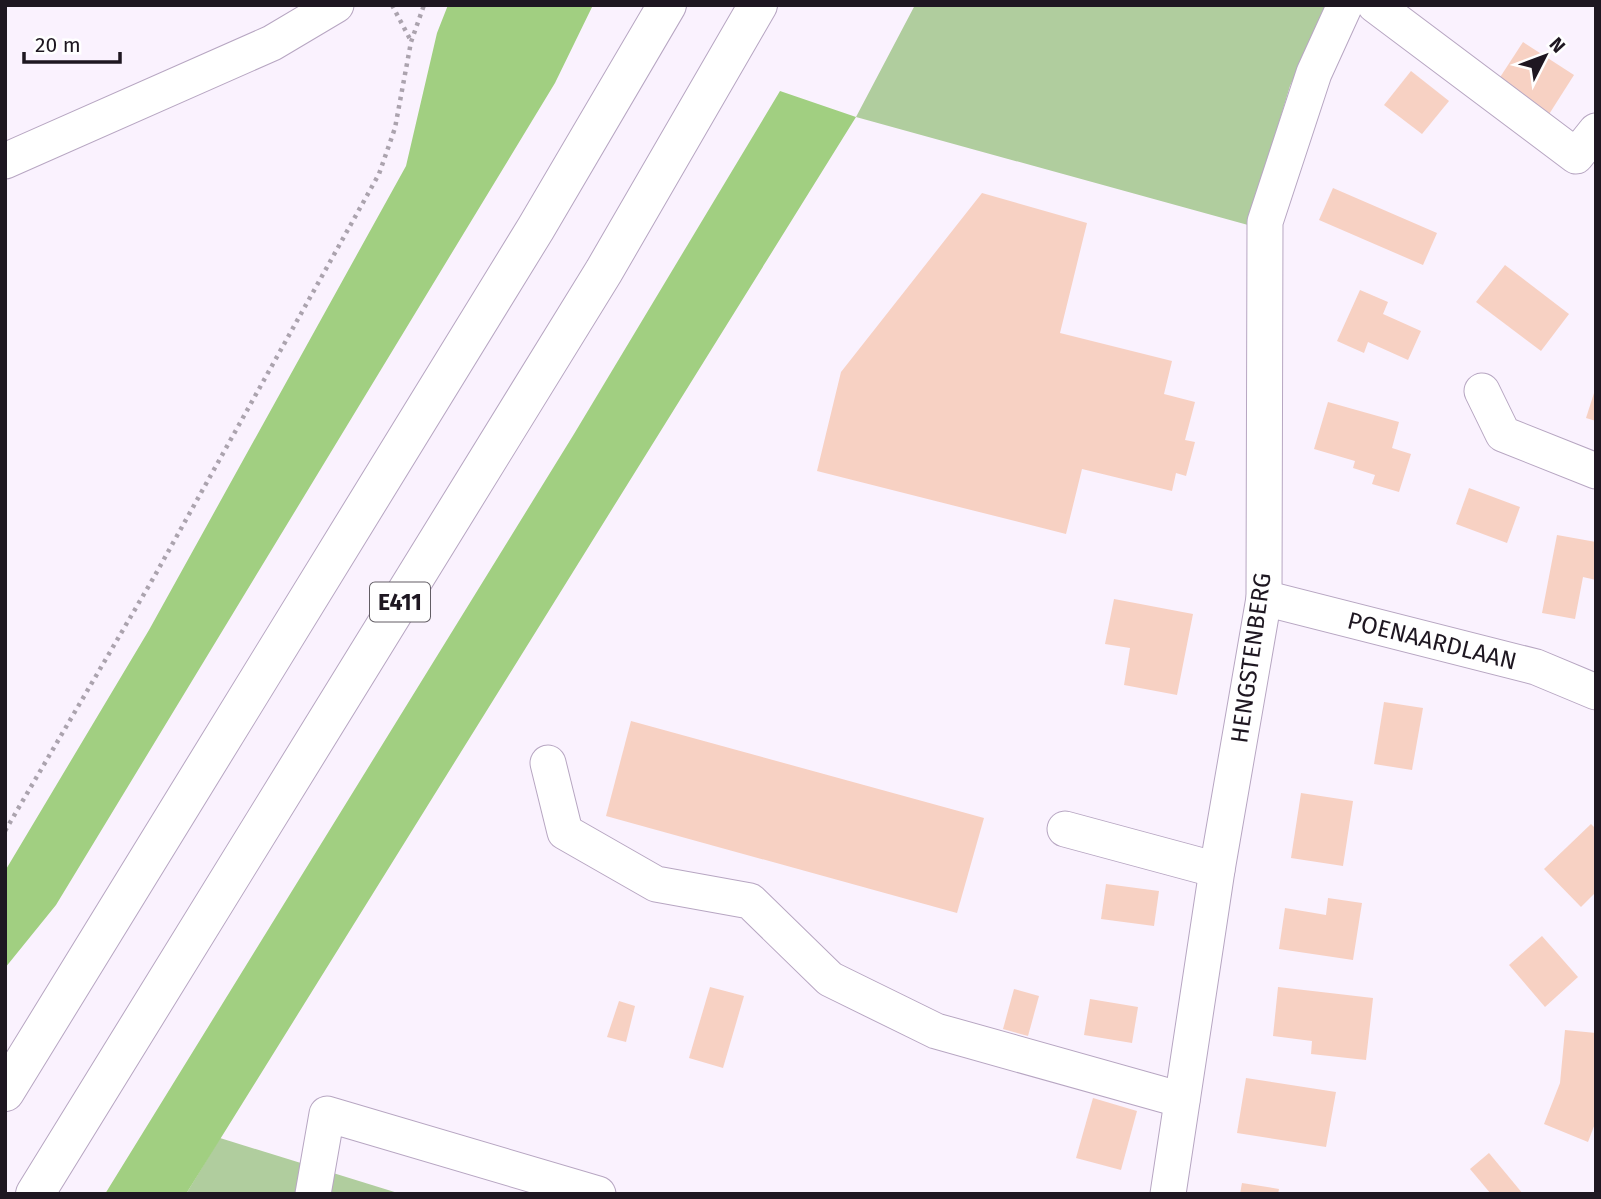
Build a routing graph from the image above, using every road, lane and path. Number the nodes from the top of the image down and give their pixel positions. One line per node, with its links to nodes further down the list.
1 (336, 5): 10 (street)
2 (392, 5): 8 (path)
3 (424, 5): 8 (path)
4 (667, 5): 19 (highway)
5 (758, 5): 21 (highway, E411)
6 (1345, 5): 13 (street, HENGSTENBERG)
7 (1375, 5): 9 (street)
8 (411, 42): 17 (path)
9 (1596, 131)
10 (5, 161)
11 (1482, 391): 12 (street)
12 (1596, 471)
13 (1264, 598): 14 (street, POENAARDLAAN); 18 (street, HENGSTENBERG)
14 (1596, 692)
15 (548, 763): 20 (street)
16 (1065, 829): 18 (street)
17 (5, 831)
18 (1217, 870): 20 (street, HENGSTENBERG)
19 (5, 1092)
20 (1182, 1100): 24 (street, HENGSTENBERG)
21 (35, 1194)
22 (313, 1194): 23 (street)
23 (598, 1194)
24 (1168, 1194)

